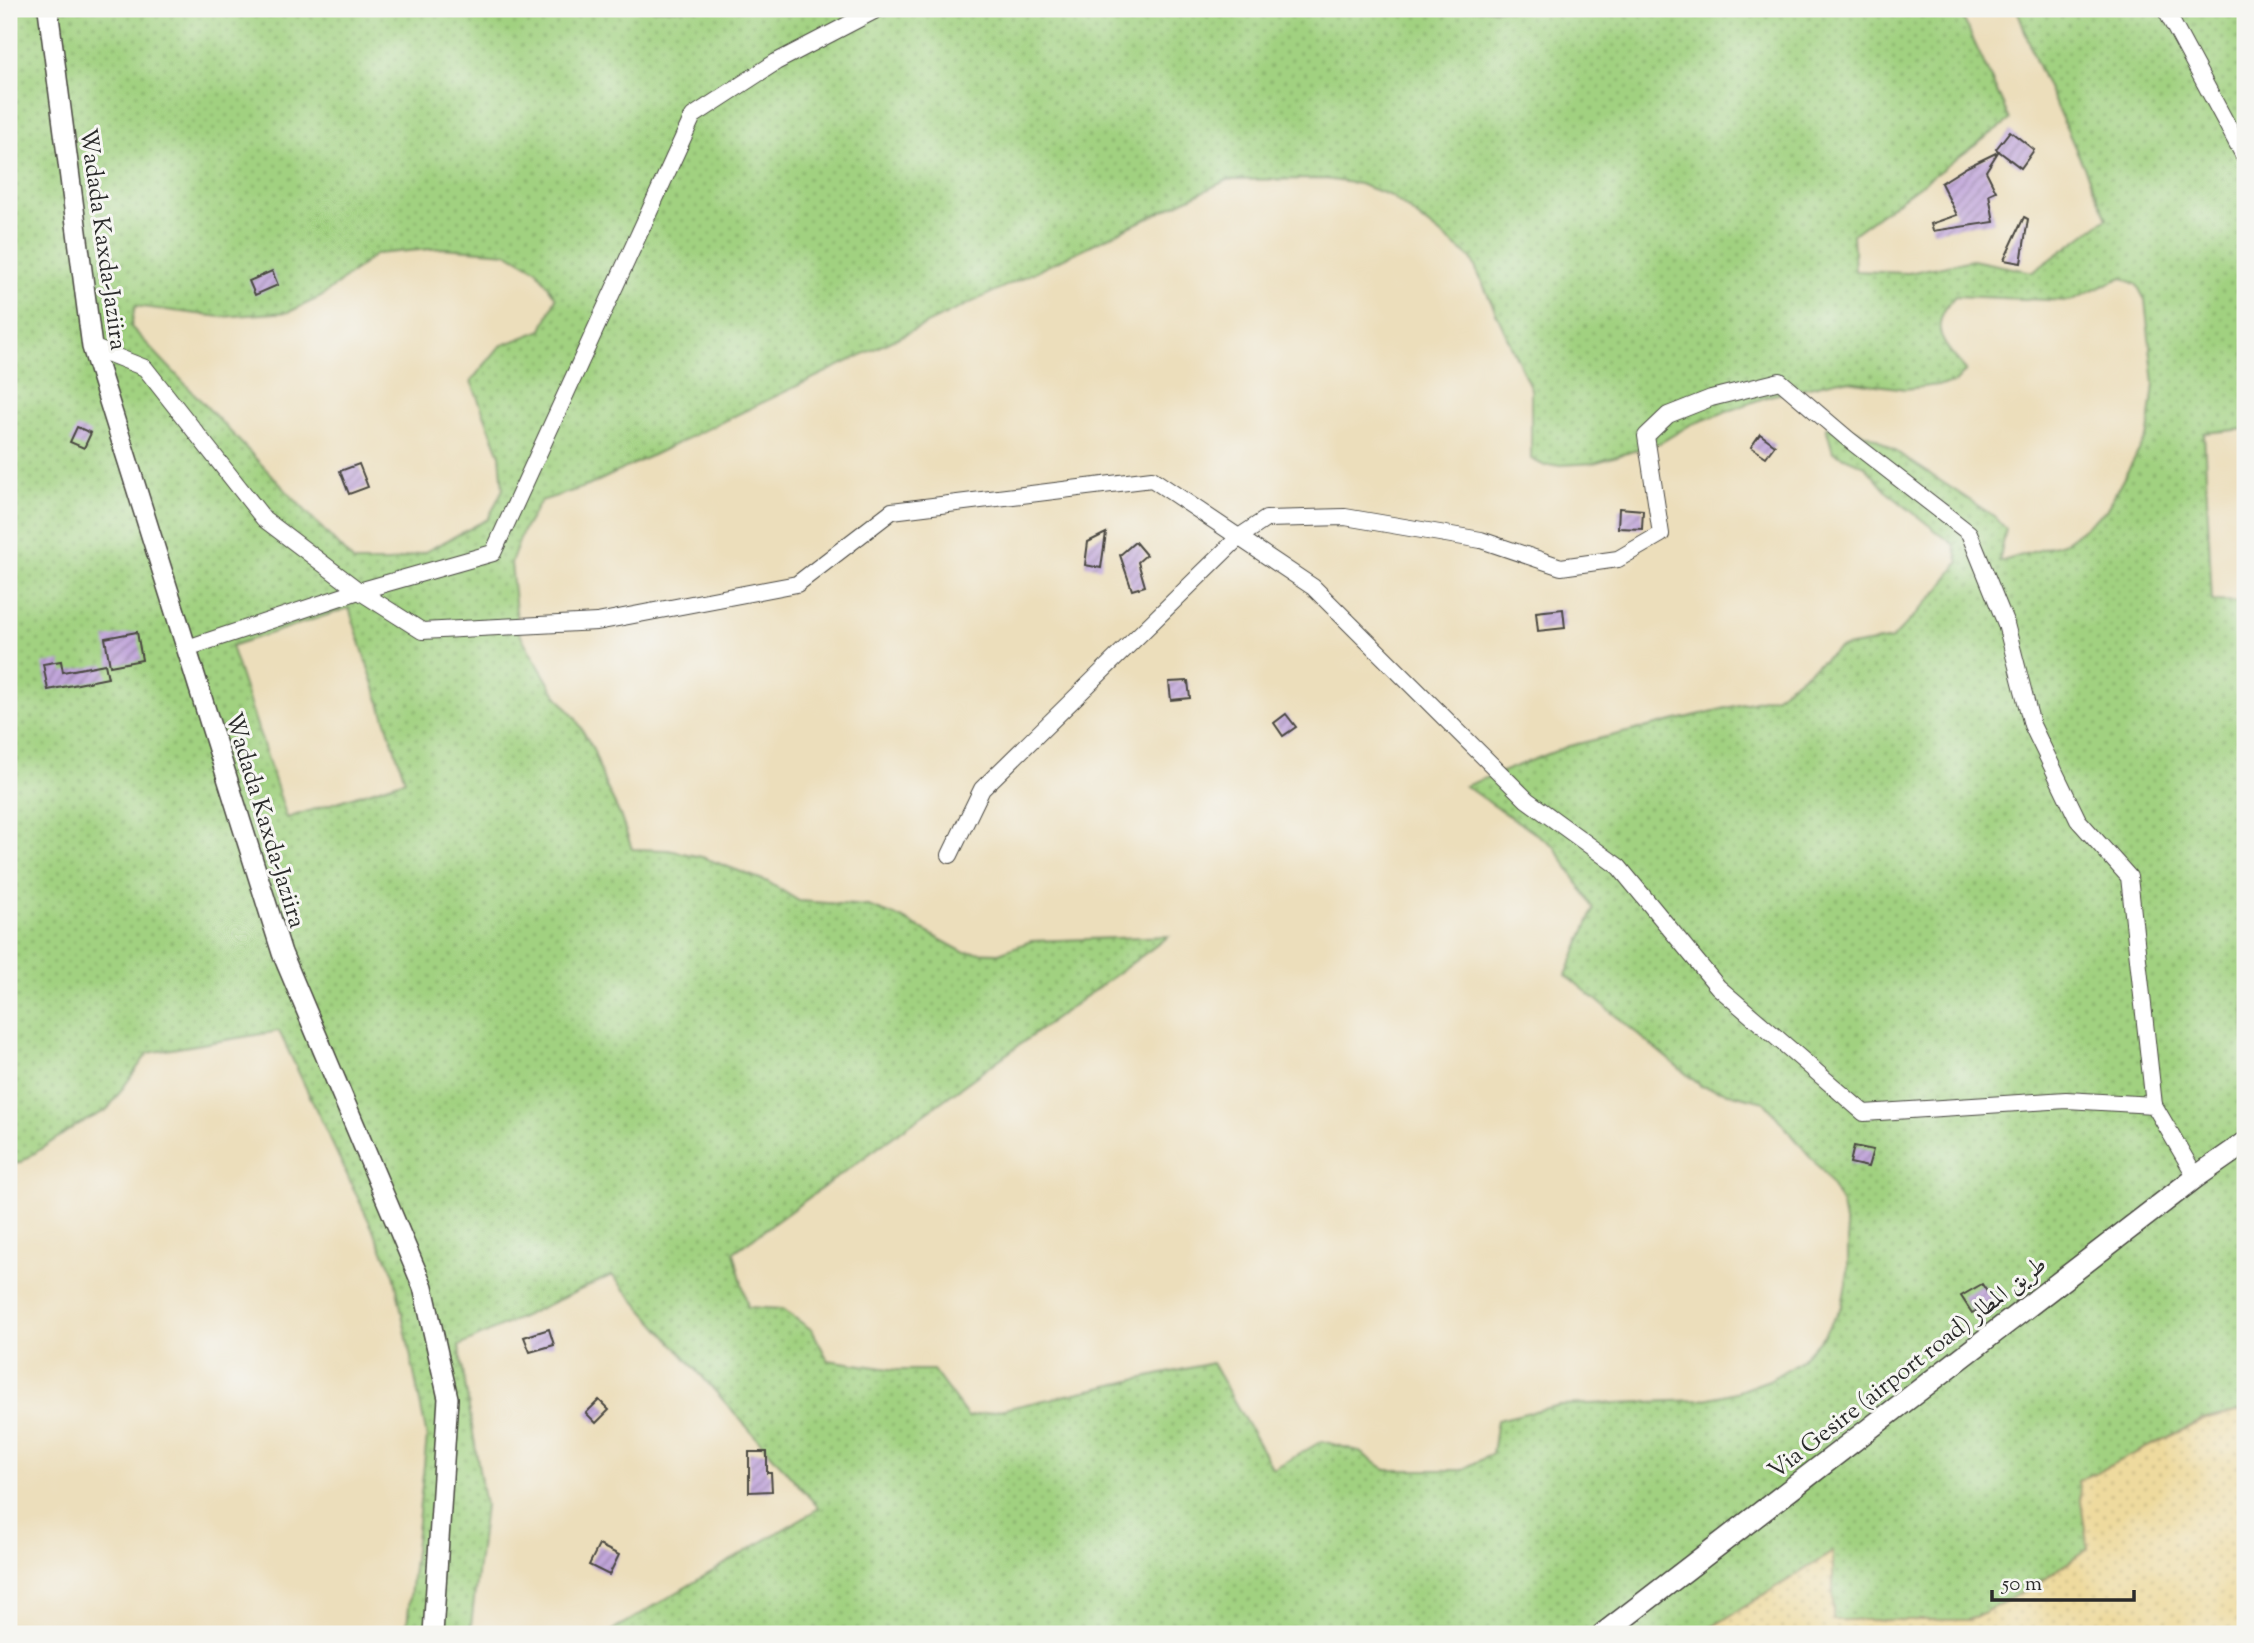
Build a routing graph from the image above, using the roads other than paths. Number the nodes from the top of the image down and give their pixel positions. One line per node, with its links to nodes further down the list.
1 (48, 9): 5 (street, Wadada Kaxda-Jaziira)
2 (878, 9): 7 (street)
3 (2165, 9): 4 (street)
4 (2245, 158)
5 (92, 347): 7 (street); 8 (street, Wadada Kaxda-Jaziira)
6 (1240, 537): 7 (street); 9 (street); 10 (street); 10 (street)
7 (359, 592): 8 (street)
8 (187, 648): 13 (street, Wadada Kaxda-Jaziira)
9 (950, 855)
10 (2154, 1105): 12 (street)
11 (2245, 1143): 12 (main road, Via Gesire (airport road) طريق المطار)
12 (2196, 1177): 14 (main road, Via Gesire (airport road) طريق المطار)
13 (433, 1634)
14 (1603, 1634)

